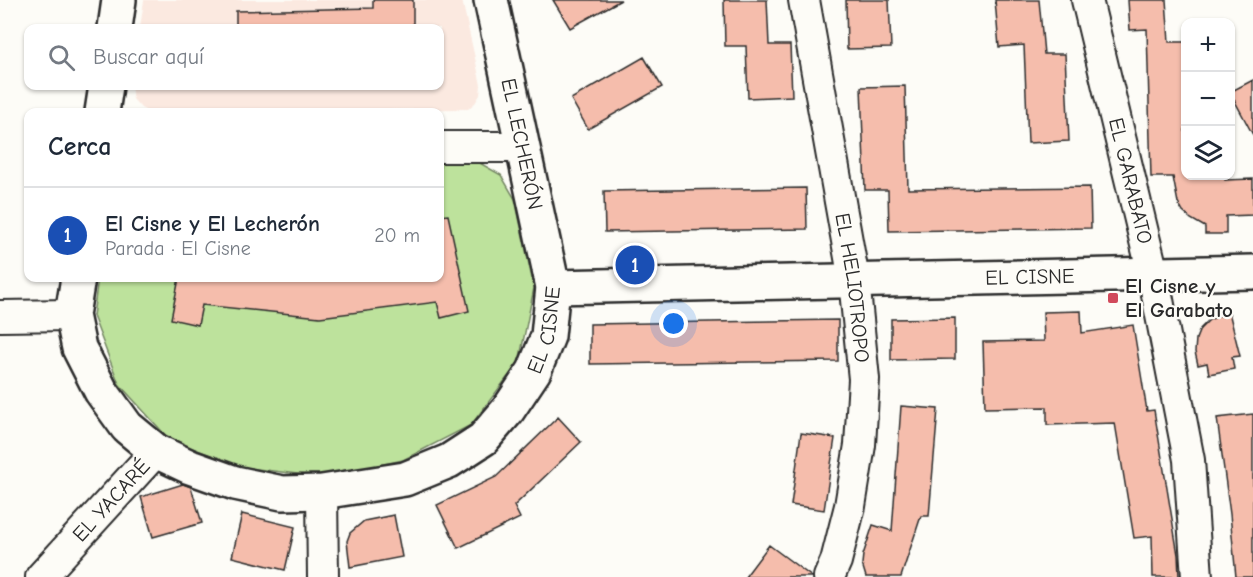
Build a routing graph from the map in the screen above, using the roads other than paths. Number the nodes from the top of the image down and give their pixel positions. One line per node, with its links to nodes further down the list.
1 (119, 0): 5 (street)
2 (491, 0): 9 (street, EL LECHERÓN)
3 (804, 0): 12 (street, EL HELIOTROPO)
4 (1087, 0): 11 (street, EL GARABATO)
5 (116, 24)
6 (105, 90): 7 (street)
7 (103, 108)
8 (444, 147): 9 (street)
9 (523, 147): 14 (street, EL LECHERÓN)
10 (1253, 272): 11 (street, EL CISNE)
11 (1153, 274): 12 (street, EL CISNE); 22 (street, EL GARABATO)
12 (854, 280): 14 (street, EL CISNE); 21 (street, EL HELIOTROPO)
13 (77, 282): 15 (street)
14 (553, 287): 18 (street, EL CISNE)
15 (72, 315): 16 (street); 17 (street, EL CISNE)
16 (0, 316)
17 (156, 451): 18 (street, EL CISNE); 19 (street, EL YACARÉ)
18 (322, 492): 20 (street)
19 (40, 577)
20 (323, 577)
21 (829, 577)
22 (1197, 577)

